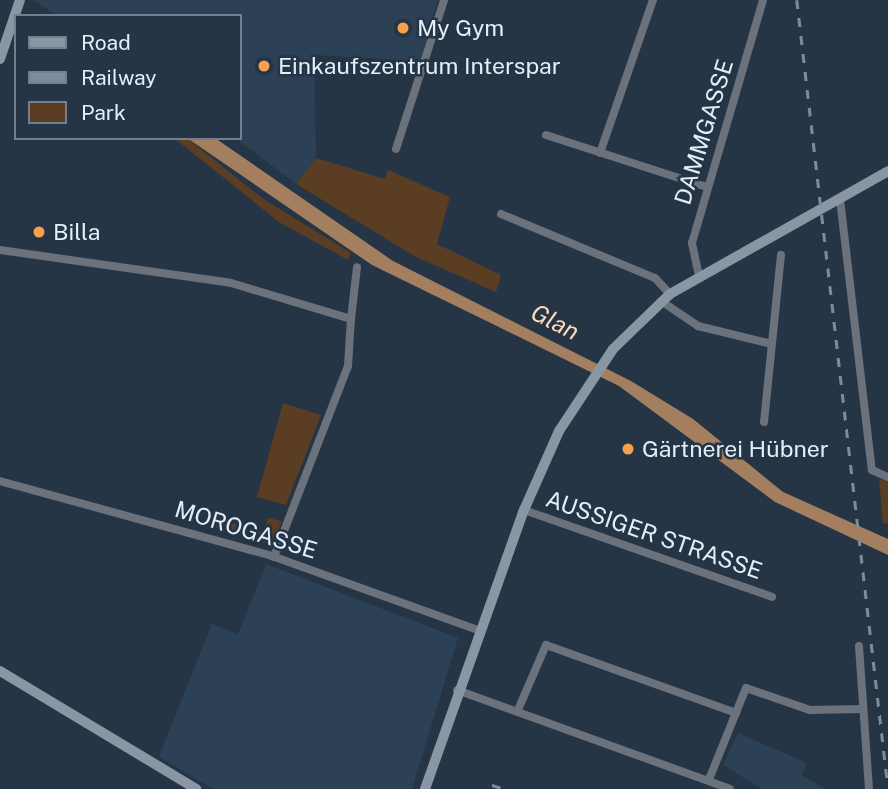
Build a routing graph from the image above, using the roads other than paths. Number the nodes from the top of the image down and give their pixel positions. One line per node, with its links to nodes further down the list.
1 (444, 0): 7 (street)
2 (653, 0): 8 (street)
3 (764, 0): 10 (street, DAMMGASSE)
4 (14, 18): 5 (main road)
5 (0, 59)
6 (546, 135): 8 (street)
7 (396, 149)
8 (600, 153): 10 (street)
9 (888, 171): 11 (main road)
10 (707, 187): 16 (street, DAMMGASSE)
11 (840, 199): 16 (main road); 21 (street)
12 (501, 214): 17 (street)
13 (0, 250): 18 (street)
14 (781, 255): 19 (street)
15 (357, 267): 18 (street)
16 (699, 276): 17 (main road)
17 (665, 298): 19 (street); 23 (main road)
18 (351, 319): 24 (street)
19 (772, 344): 20 (street)
20 (764, 422)
21 (888, 477)
22 (0, 481): 24 (street, MOROGASSE)
23 (524, 510): 25 (street, AUSSIGER STRASSE); 26 (main road)
24 (274, 557): 26 (street, MOROGASSE)
25 (772, 597)
26 (477, 630): 29 (main road)
27 (859, 646): 30 (street)
28 (0, 671): 34 (main road)
29 (457, 690): 31 (street); 35 (main road)
30 (863, 709): 32 (street); 37 (street)
31 (518, 710): 32 (street); 33 (street)
32 (736, 713): 33 (street)
33 (710, 777): 36 (street)
34 (196, 789)
35 (425, 789)
36 (730, 789)
37 (869, 789)

